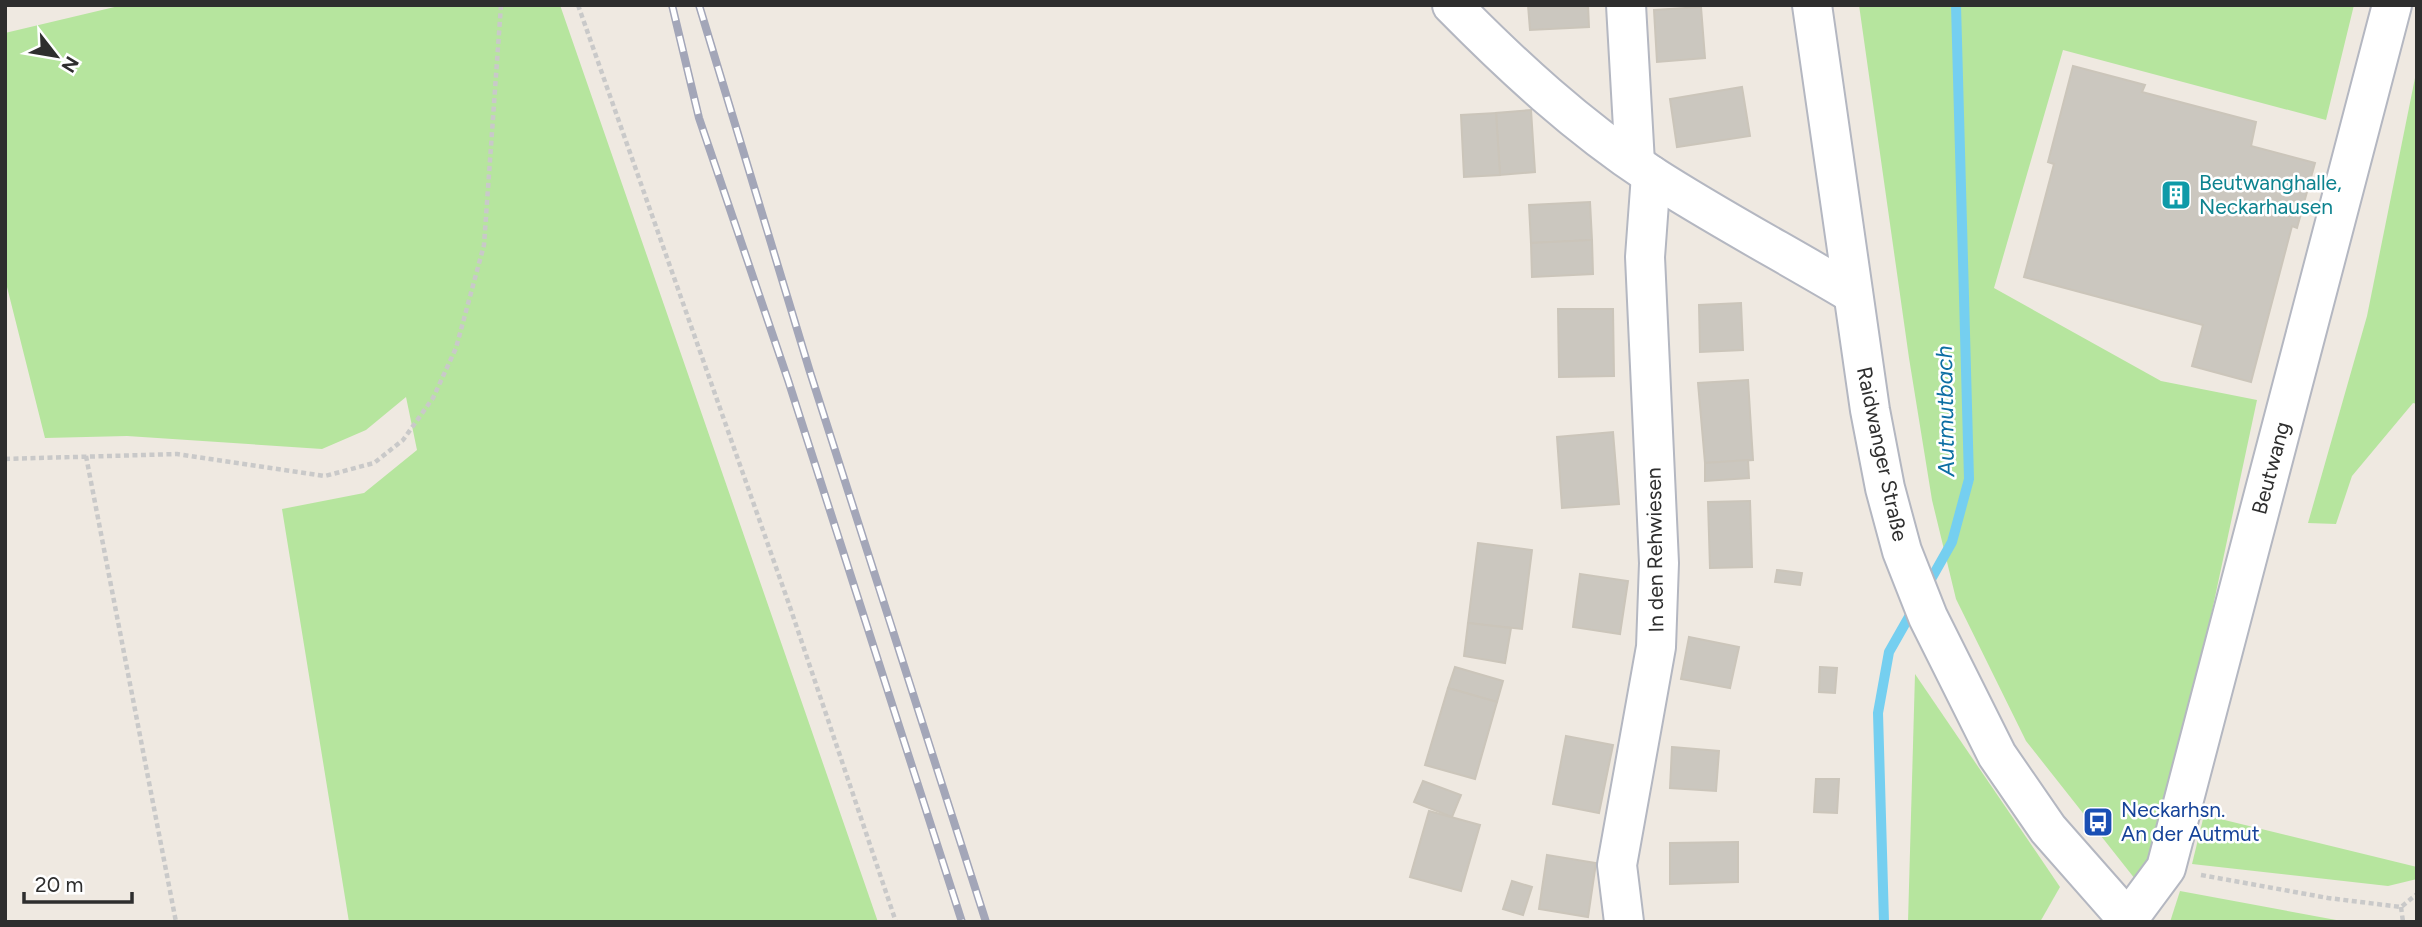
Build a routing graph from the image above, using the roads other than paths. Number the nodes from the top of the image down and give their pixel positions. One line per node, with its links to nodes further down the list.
1 (1452, 5): 5 (street)
2 (1626, 5): 5 (street, In den Rehwiesen)
3 (1812, 5): 6 (street, Raidwanger Straße)
4 (2392, 5): 7 (street, Beutwang)
5 (1643, 169): 6 (street); 8 (street, In den Rehwiesen)
6 (1853, 294): 7 (street, Raidwanger Straße)
7 (2128, 921)
8 (1624, 922)

